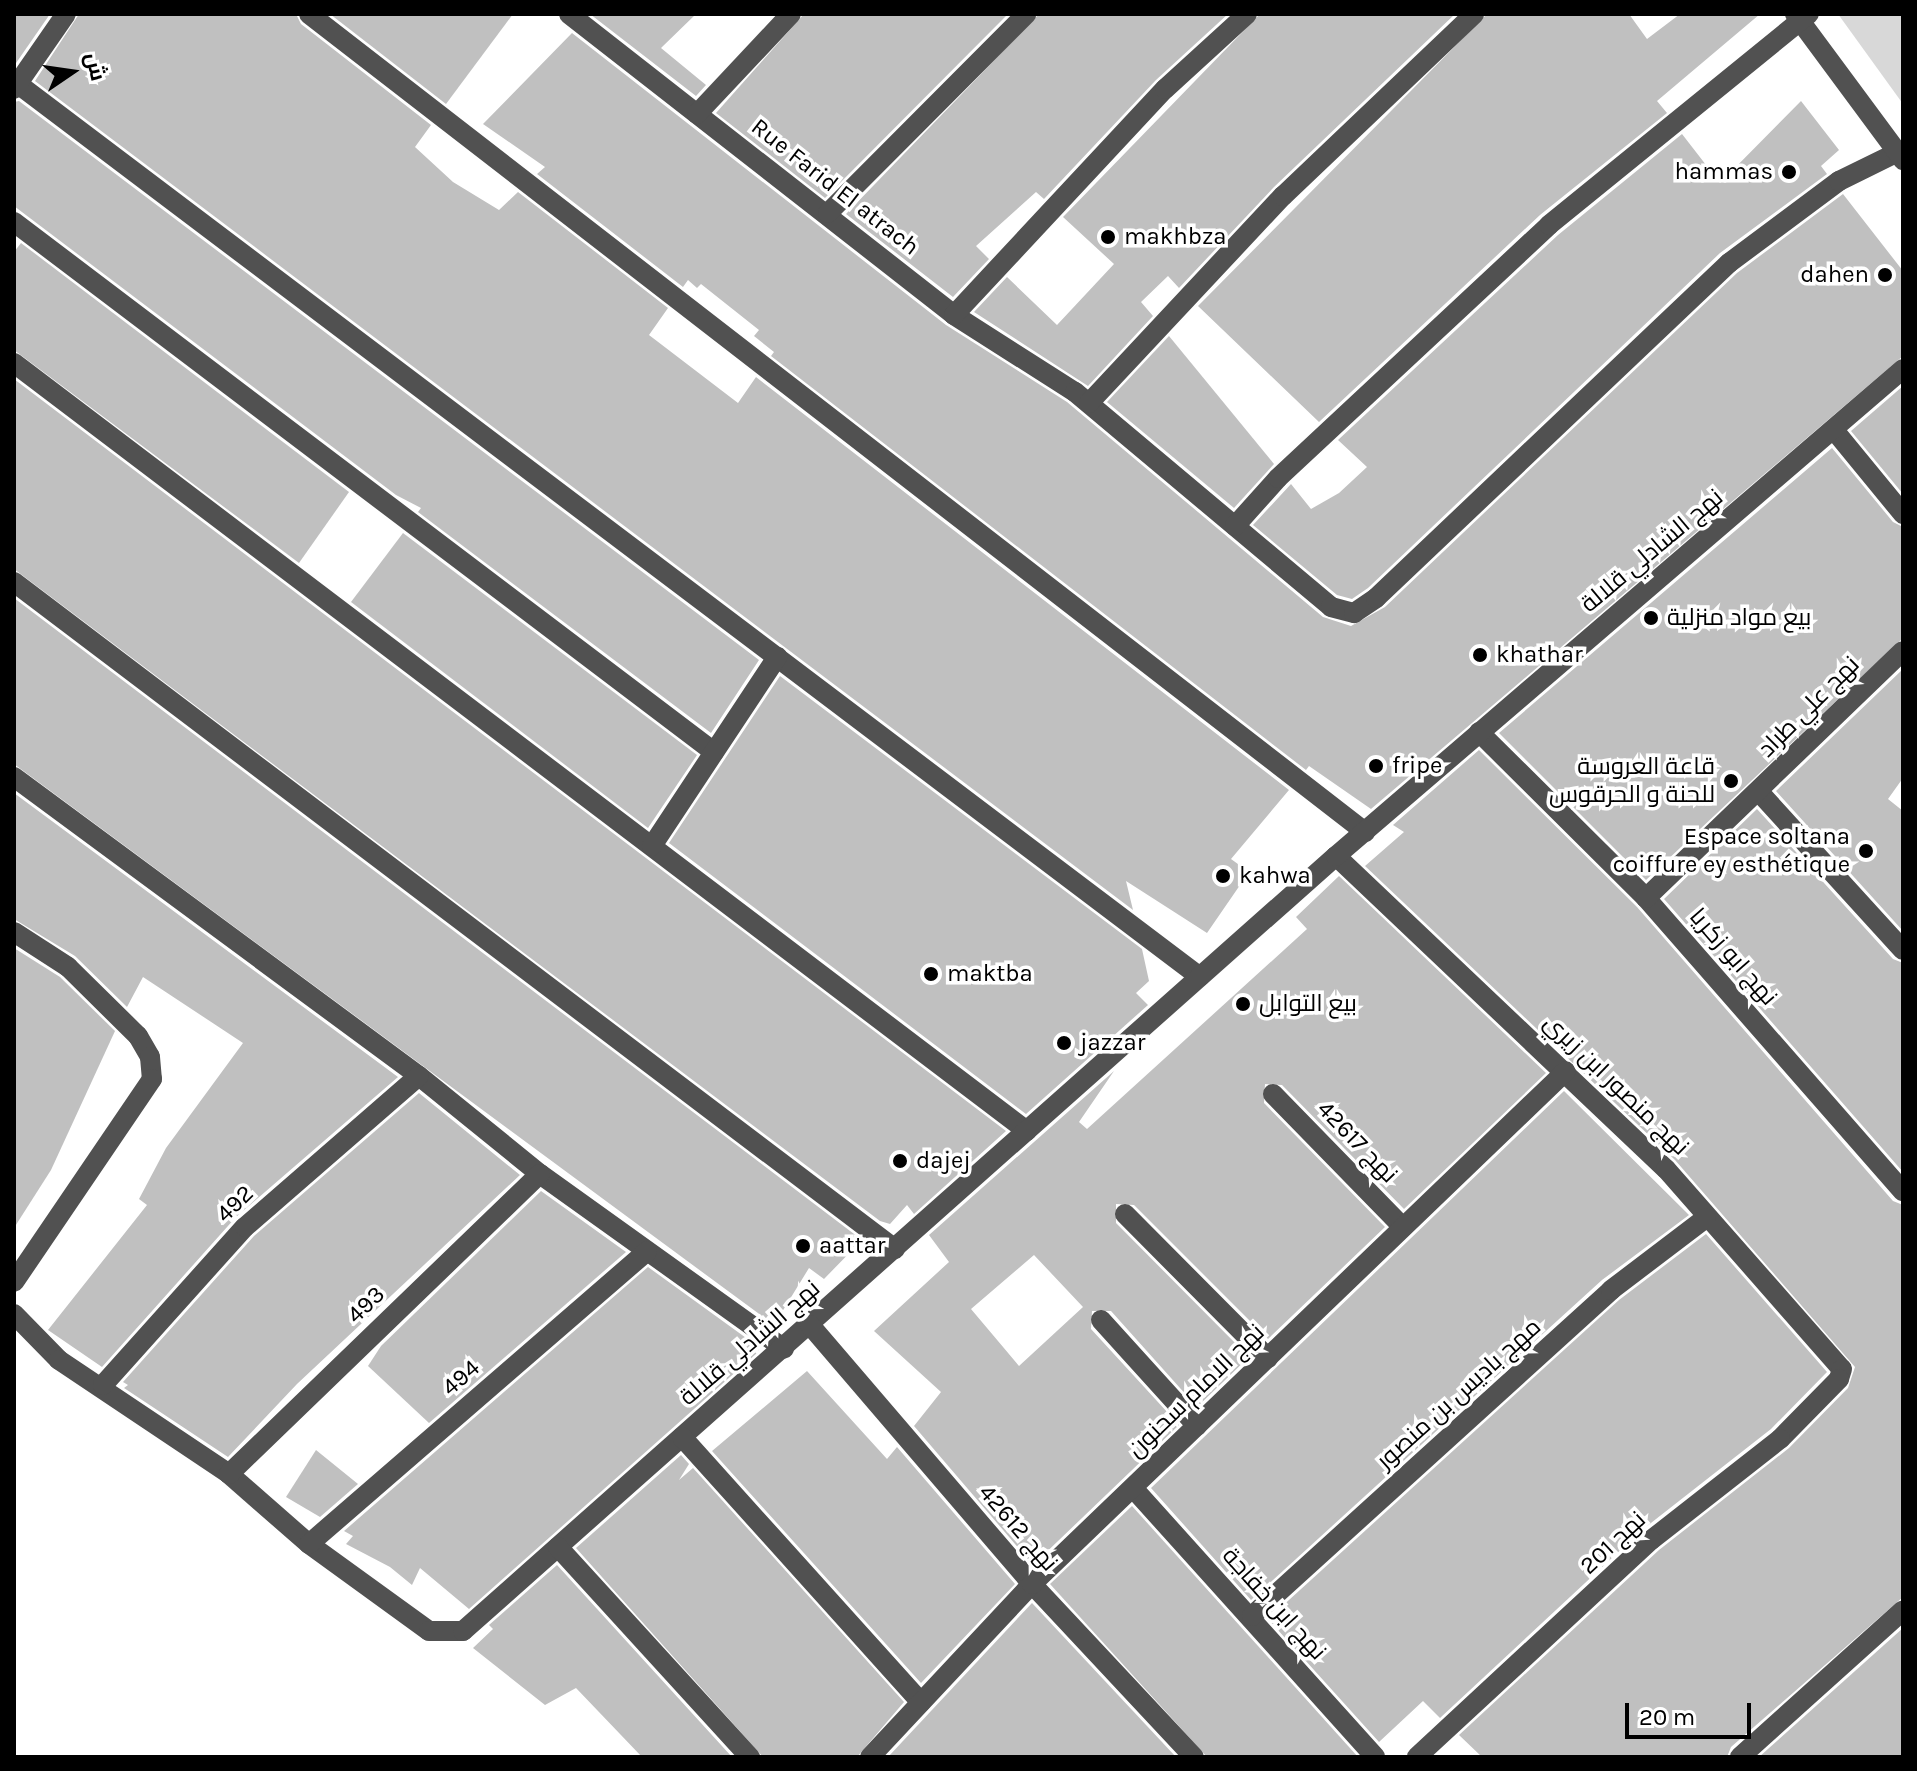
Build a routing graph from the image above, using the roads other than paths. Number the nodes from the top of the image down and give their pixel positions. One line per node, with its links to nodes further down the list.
1 (66, 14): 9 (street)
2 (309, 14): 28 (street)
3 (569, 14): 10 (street, Rue Farid El atrach)
4 (791, 14): 10 (street)
5 (1026, 14): 12 (street)
6 (1247, 14): 14 (street)
7 (1474, 14): 17 (street)
8 (1801, 16): 11 (street); 20 (street)
9 (16, 86): 23 (street)
10 (697, 114): 12 (street, Rue Farid El atrach)
11 (1900, 156): 20 (street, Rue Farid El atrach)
12 (828, 213): 14 (street, Rue Farid El atrach)
13 (14, 222): 25 (street)
14 (954, 315): 17 (street, Rue Farid El atrach)
15 (14, 363): 29 (street)
16 (1903, 369): 18 (street, نهج الشادلي قلالة)
17 (1082, 397): 20 (street, Rue Farid El atrach)
18 (1834, 430): 19 (street); 24 (street, نهج الشادلي قلالة)
19 (1903, 514)
20 (1235, 526)
21 (14, 582): 44 (street)
22 (1903, 651): 27 (street, نهج علي طراد)
23 (777, 657): 25 (street); 34 (street)
24 (1479, 732): 28 (street, نهج الشادلي قلالة); 31 (street, نهج ابو زكريا)
25 (714, 752): 29 (street)
26 (14, 777): 36 (street)
27 (1760, 793): 31 (street, نهج علي طراد); 33 (street)
28 (1365, 832): 30 (street, نهج الشادلي قلالة)
29 (652, 846): 38 (street)
30 (1336, 856): 34 (street, نهج الشادلي قلالة); 35 (street, نهج منصور ابن زيري)
31 (1646, 898): 40 (street, نهج ابو زكريا)
32 (14, 932): 46 (street)
33 (1903, 950)
34 (1200, 977): 38 (street, نهج الشادلي قلالة)
35 (1566, 1071): 42 (street, نهج منصور ابن زيري); 43 (street, نهج الامام سحنون)
36 (419, 1076): 39 (street); 53 (street, 492)
37 (1273, 1094): 43 (street, نهج 42617)
38 (1027, 1131): 44 (street, نهج الشادلي قلالة)
39 (540, 1174): 45 (street); 56 (street, 493)
40 (1903, 1192)
41 (1125, 1214): 51 (street)
42 (1706, 1218): 52 (street, نهج منصور ابن زيري); 62 (street, مهج باديس بن منصور)
43 (1403, 1227): 51 (street, نهج الامام سحنون)
44 (895, 1249): 49 (street, نهج الشادلي قلالة)
45 (647, 1251): 50 (street); 58 (street, 494)
46 (14, 1282)
47 (14, 1314): 53 (street)
48 (1101, 1320): 54 (street)
49 (810, 1325): 50 (street, نهج الشادلي قلالة); 60 (street, نهج 42612)
50 (784, 1349): 55 (street, نهج الشادلي قلالة)
51 (1268, 1358): 54 (street, نهج الامام سحنون)
52 (1842, 1369): 68 (street, نهج 201)
53 (103, 1385): 56 (street)
54 (1197, 1426): 57 (street, نهج الامام سحنون)
55 (682, 1437): 59 (street, نهج الشادلي قلالة); 63 (street)
56 (229, 1474): 58 (street)
57 (1133, 1488): 60 (street, نهج الامام سحنون); 62 (street, نهج ابن خفاجة)
58 (309, 1544): 59 (street, نهج الشادلي قلالة)
59 (558, 1547): 64 (street)
60 (1032, 1584): 63 (street, نهج الامام سحنون); 66 (street, نهج 42612)
61 (1903, 1610): 69 (street)
62 (1252, 1616): 67 (street, نهج ابن خفاجة)
63 (921, 1702): 65 (street, نهج الامام سحنون)
64 (750, 1757)
65 (870, 1757)
66 (1194, 1757)
67 (1375, 1757)
68 (1417, 1757)
69 (1740, 1757)

